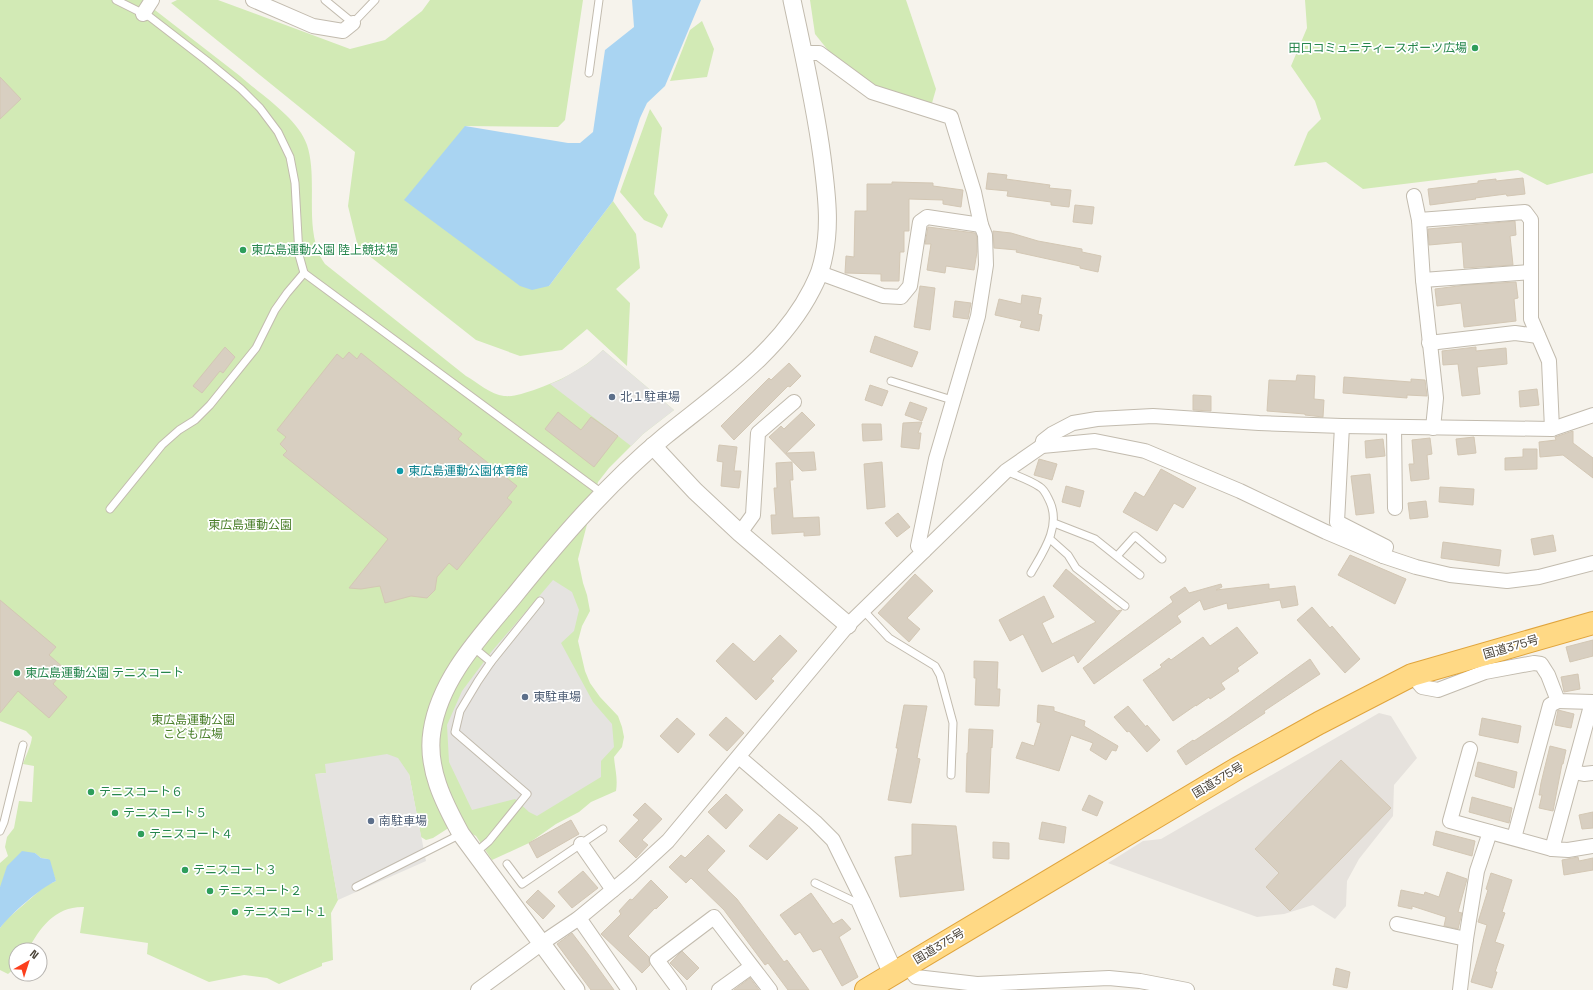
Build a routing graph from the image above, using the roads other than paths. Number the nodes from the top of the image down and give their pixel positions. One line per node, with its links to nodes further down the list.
1 (116, 0): 8 (lane)
2 (152, 0): 8 (street)
3 (253, 0): 9 (street)
4 (325, 0): 9 (lane)
5 (375, 0): 9 (lane)
6 (599, 0): 11 (lane)
7 (792, 0): 10 (street)
8 (143, 14): 15 (lane)
9 (353, 23)
10 (804, 53): 14 (street); 17 (street)
11 (589, 72)
12 (1414, 196): 13 (street)
13 (1419, 220): 16 (street); 18 (street)
14 (981, 225): 17 (street); 22 (street)
15 (304, 272): 32 (lane); 34 (lane)
16 (1531, 272): 18 (street); 19 (street)
17 (820, 273): 29 (street)
18 (1423, 280): 20 (street)
19 (1538, 336): 20 (street); 28 (street)
20 (1429, 343): 27 (street)
21 (891, 381): 22 (lane)
22 (952, 400): 38 (street)
23 (794, 402): 36 (street)
24 (1593, 415): 28 (street)
25 (1342, 426): 26 (street); 30 (street); 40 (street)
26 (1394, 427): 27 (street); 33 (street)
27 (1433, 428): 28 (street)
28 (1552, 429)
29 (653, 446): 32 (street); 36 (street)
30 (1042, 446): 31 (street); 40 (street)
31 (1006, 471): 35 (lane); 38 (street)
32 (602, 493): 50 (street)
33 (1395, 508)
34 (110, 509)
35 (1054, 523): 37 (lane); 39 (lane)
36 (740, 533): 49 (street)
37 (1050, 540): 43 (lane); 46 (lane)
38 (924, 551): 47 (street)
39 (1117, 556): 41 (lane); 44 (lane)
40 (1383, 556): 42 (street)
41 (1162, 559)
42 (1593, 563)
43 (1031, 573)
44 (1140, 575)
45 (540, 601): 51 (lane)
46 (1125, 606)
47 (863, 610): 49 (street); 60 (lane)
48 (1593, 623): 52 (highway, 国道375号)
49 (848, 625): 57 (street)
50 (473, 647): 51 (lane); 64 (street)
51 (491, 662): 69 (lane)
52 (1412, 675): 53 (street); 79 (highway, 国道375号)
53 (1558, 701): 54 (street); 65 (street)
54 (1592, 702): 58 (street)
55 (23, 745): 62 (lane)
56 (1470, 749): 63 (street)
57 (739, 757): 73 (street); 79 (street)
58 (1574, 772): 59 (street); 68 (street)
59 (1593, 773)
60 (952, 775)
61 (603, 829): 66 (lane)
62 (0, 831)
63 (1490, 832): 65 (street); 76 (street)
64 (462, 834): 69 (street); 72 (lane)
65 (1514, 838): 68 (street)
66 (581, 844): 70 (lane); 73 (street)
67 (1593, 846): 68 (street)
68 (1552, 849)
69 (475, 853): 77 (street)
70 (507, 864)
71 (815, 883): 79 (lane)
72 (356, 887)
73 (613, 890): 74 (street)
74 (578, 918): 77 (street); 83 (street)
75 (1397, 924): 76 (street)
76 (1466, 939): 88 (street)
77 (542, 943): 81 (street); 82 (street)
78 (751, 967): 80 (street); 84 (street); 85 (street)
79 (897, 972): 86 (highway, 国道375号); 87 (street)
80 (673, 988)
81 (478, 990)
82 (576, 990)
83 (629, 990)
84 (719, 990)
85 (770, 990)
86 (866, 990)
87 (1188, 990)
88 (1460, 990)

